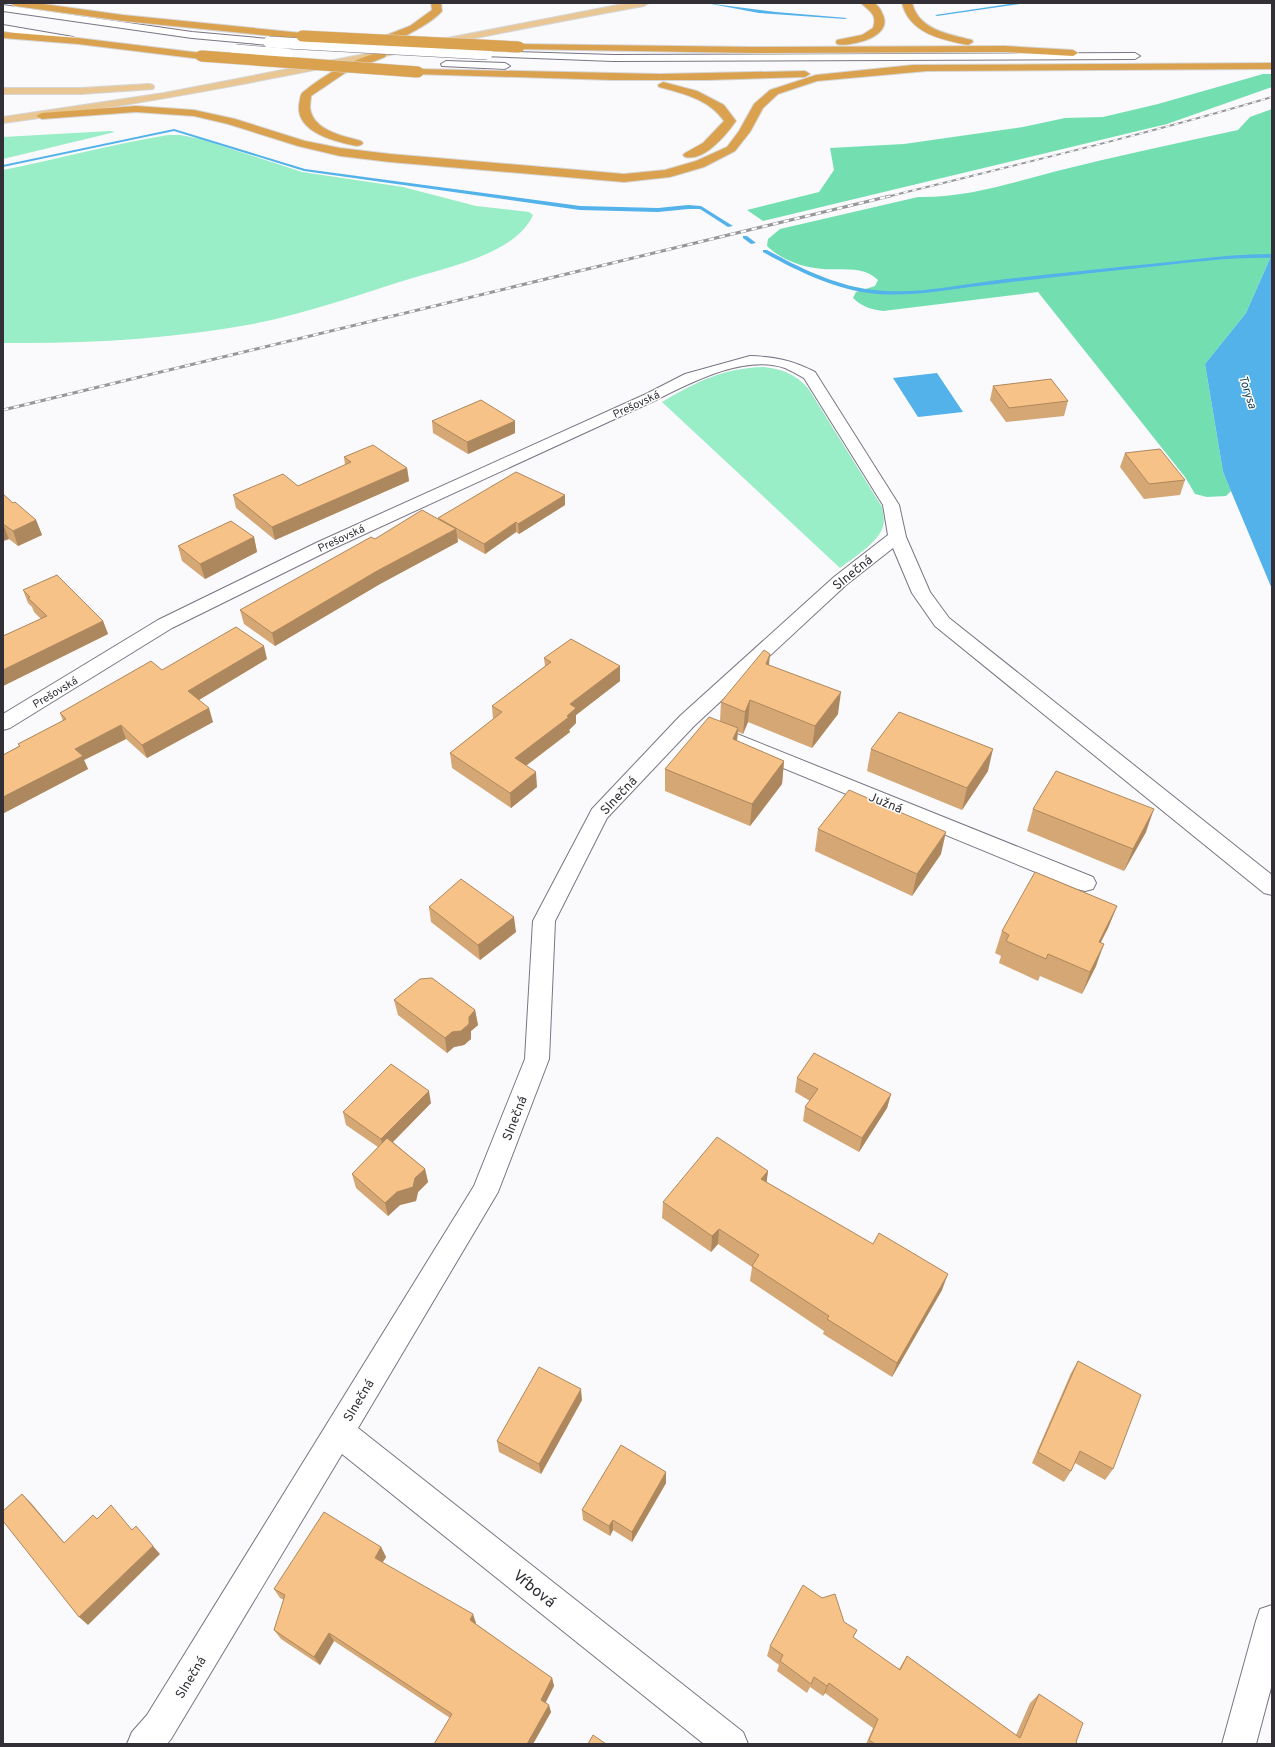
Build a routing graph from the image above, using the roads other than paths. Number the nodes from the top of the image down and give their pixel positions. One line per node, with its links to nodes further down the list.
1 (15, 3): 14 (highway, bridge)
2 (436, 3): 12 (highway)
3 (644, 3): 15 (main road)
4 (866, 3): 14 (highway)
5 (907, 3): 13 (highway)
6 (3, 8): 16 (street, bridge)
7 (3, 20): 19 (street, bridge)
8 (3, 28): 11 (street)
9 (435, 32): 12 (main road)
10 (3, 35): 11 (highway)
11 (78, 41): 21 (highway, bridge)
12 (365, 46): 20 (main road)
13 (1005, 49): 14 (highway); 16 (highway)
14 (753, 50)
15 (381, 56): 26 (main road); 29 (highway)
16 (1135, 56): 17 (highway)
17 (1272, 56)
18 (1272, 66): 19 (highway)
19 (927, 68): 21 (highway); 26 (highway)
20 (232, 76): 22 (main road); 25 (main road)
21 (608, 78): 28 (highway)
22 (172, 84)
23 (158, 86): 24 (main road)
24 (3, 91)
25 (3, 110)
26 (42, 116): 27 (main road)
27 (3, 120)
28 (681, 157)
29 (622, 166)
30 (897, 537): 31 (street, Slnečná); 32 (street, Prešovská); 34 (street, Prešovská)
31 (687, 721): 33 (street, Južná); 35 (street, Slnečná)
32 (3, 724)
33 (1085, 883)
34 (1272, 887)
35 (339, 1432): 37 (street, Slnečná); 38 (street, Vŕbová)
36 (1272, 1621): 39 (street)
37 (144, 1744)
38 (731, 1744)
39 (1240, 1744)

